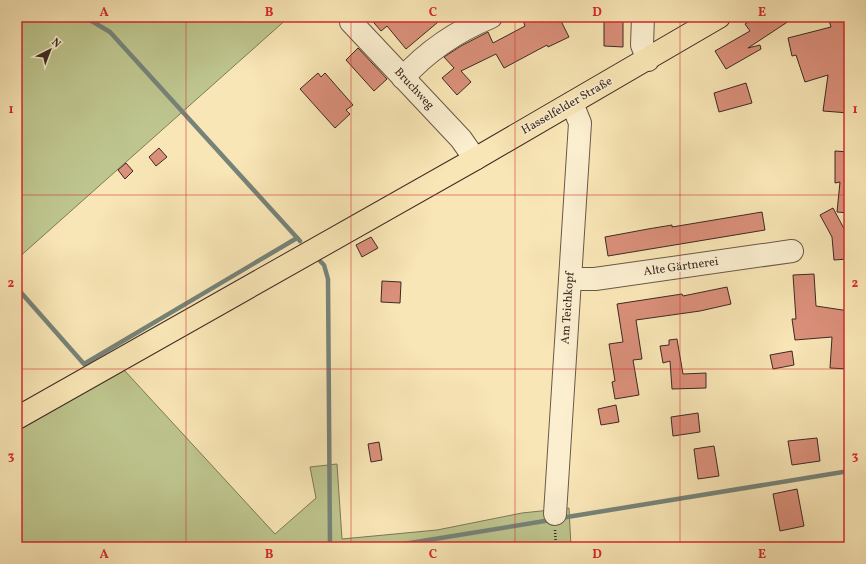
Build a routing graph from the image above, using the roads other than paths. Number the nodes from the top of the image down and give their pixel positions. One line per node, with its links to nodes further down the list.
1 (491, 17): 6 (street)
2 (643, 17): 5 (street)
3 (719, 17): 5 (main road, Hasselfelder Straße)
4 (351, 22): 6 (street, Bruchweg)
5 (648, 60): 7 (main road, Hasselfelder Straße)
6 (403, 78): 8 (street, Bruchweg)
7 (572, 103): 8 (main road, Hasselfelder Straße); 10 (street, Am Teichkopf)
8 (475, 159): 11 (main road, Hasselfelder Straße)
9 (792, 251): 10 (street, Alte Gärtnerei)
10 (571, 279): 12 (street, Am Teichkopf)
11 (17, 418)
12 (555, 519)

